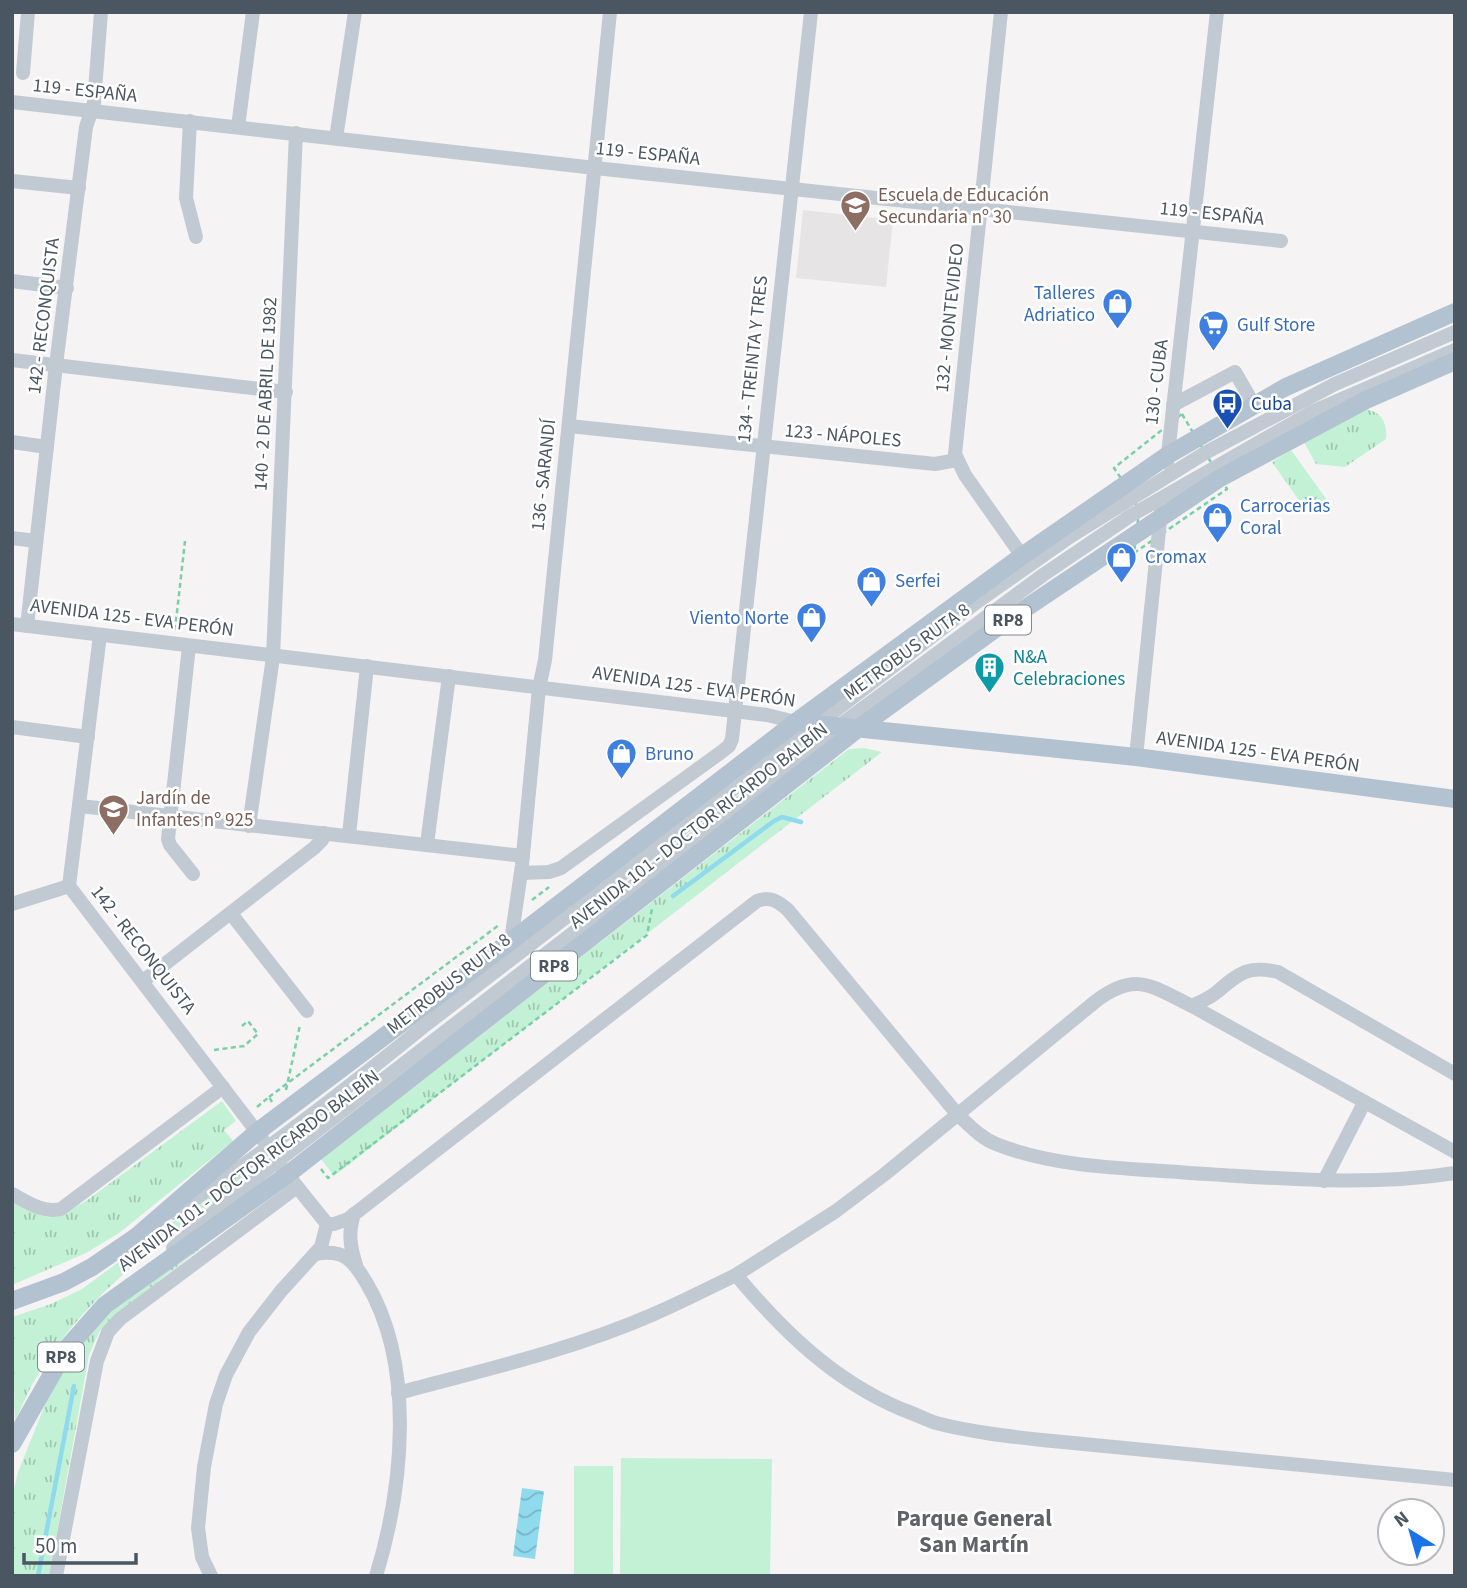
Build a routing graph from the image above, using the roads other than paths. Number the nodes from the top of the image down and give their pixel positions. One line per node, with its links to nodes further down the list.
1 (28, 12): 9 (street)
2 (101, 12): 11 (street, 142 - RECONQUISTA)
3 (253, 12): 13 (street)
4 (355, 12): 15 (street)
5 (610, 12): 16 (street, 136 - SARANDÍ)
6 (811, 12): 19 (street, 134 - TREINTA Y TRES)
7 (1001, 12): 20 (street, 132 - MONTEVIDEO)
8 (1217, 12): 21 (street, 130 - CUBA)
9 (23, 73)
10 (12, 102): 11 (street, 119 - ESPAÑA)
11 (91, 111): 12 (street, 119 - ESPAÑA); 18 (street, 142 - RECONQUISTA)
12 (190, 121): 13 (street, 119 - ESPAÑA); 22 (street)
13 (238, 127): 14 (street, 119 - ESPAÑA)
14 (296, 133): 15 (street, 119 - ESPAÑA); 32 (street, 140 - 2 DE ABRIL DE 1982)
15 (336, 138): 16 (street, 119 - ESPAÑA)
16 (595, 168): 19 (street, 119 - ESPAÑA); 35 (street, 136 - SARANDÍ)
17 (12, 181): 18 (street)
18 (79, 188): 25 (street, 142 - RECONQUISTA)
19 (791, 189): 20 (street, 119 - ESPAÑA); 38 (street, 134 - TREINTA Y TRES)
20 (981, 209): 21 (street, 119 - ESPAÑA); 40 (street, 132 - MONTEVIDEO)
21 (1194, 230): 23 (street, 119 - ESPAÑA); 33 (street, 130 - CUBA)
22 (196, 237)
23 (1281, 241)
24 (12, 281): 25 (street)
25 (67, 288): 31 (street, 142 - RECONQUISTA)
26 (1455, 312): 34 (main road, AVENIDA 101 - DOCTOR RICARDO BALBÍN / RP8)
27 (1455, 332): 41 (street, METROBUS RUTA 8)
28 (1455, 350): 42 (street, METROBUS RUTA 8)
29 (12, 360): 31 (street)
30 (1455, 361): 43 (main road, AVENIDA 101 - DOCTOR RICARDO BALBÍN / RP8)
31 (56, 365): 32 (street); 37 (street, 142 - RECONQUISTA)
32 (286, 392): 50 (street, 140 - 2 DE ABRIL DE 1982)
33 (1173, 405): 34 (street); 39 (street, 130 - CUBA)
34 (1254, 405): 39 (main road, AVENIDA 101 - DOCTOR RICARDO BALBÍN / RP8)
35 (569, 426): 38 (street, 123 - NÁPOLES); 53 (street, 136 - SARANDÍ)
36 (12, 442): 37 (street)
37 (47, 447): 45 (street, 142 - RECONQUISTA)
38 (762, 447): 40 (street, 123 - NÁPOLES); 54 (street, 134 - TREINTA Y TRES)
39 (1168, 455): 41 (street, 130 - CUBA); 46 (main road, AVENIDA 101 - DOCTOR RICARDO BALBÍN / RP8)
40 (957, 460): 46 (street)
41 (1166, 476): 42 (street, 130 - CUBA); 56 (street, METROBUS RUTA 8)
42 (1163, 497): 43 (street, 130 - CUBA); 57 (street, METROBUS RUTA 8)
43 (1160, 517): 59 (main road, AVENIDA 101 - DOCTOR RICARDO BALBÍN / RP8); 61 (street, 130 - CUBA)
44 (12, 538): 45 (street)
45 (36, 541): 47 (street, 142 - RECONQUISTA)
46 (1022, 556): 55 (main road, AVENIDA 101 - DOCTOR RICARDO BALBÍN / RP8)
47 (20, 625): 48 (street, AVENIDA 125 - EVA PERÓN)
48 (100, 635): 49 (street, AVENIDA 125 - EVA PERÓN); 60 (street, 142 - RECONQUISTA)
49 (189, 646): 50 (street, AVENIDA 125 - EVA PERÓN); 64 (street)
50 (273, 657): 51 (street, AVENIDA 125 - EVA PERÓN); 65 (street, 140 - 2 DE ABRIL DE 1982)
51 (367, 666): 52 (street, AVENIDA 125 - EVA PERÓN); 67 (street)
52 (449, 676): 53 (street, AVENIDA 125 - EVA PERÓN); 68 (street)
53 (539, 688): 54 (street, AVENIDA 125 - EVA PERÓN); 69 (street, 136 - SARANDÍ)
54 (734, 711): 55 (street, AVENIDA 125 - EVA PERÓN); 70 (street, 134 - TREINTA Y TRES)
55 (796, 722): 56 (main road, AVENIDA 125 - EVA PERÓN); 75 (main road, AVENIDA 101 - DOCTOR RICARDO BALBÍN / RP8)
56 (819, 725): 57 (main road, AVENIDA 125 - EVA PERÓN); 83 (street, METROBUS RUTA 8)
57 (839, 726): 59 (main road, AVENIDA 125 - EVA PERÓN); 86 (street, METROBUS RUTA 8)
58 (12, 727): 60 (street)
59 (859, 728): 61 (main road, AVENIDA 125 - EVA PERÓN); 86 (main road, AVENIDA 101 - DOCTOR RICARDO BALBÍN / RP8)
60 (88, 737): 63 (street, 142 - RECONQUISTA)
61 (1136, 757): 62 (main road, AVENIDA 125 - EVA PERÓN)
62 (1455, 799)
63 (80, 806): 64 (street); 72 (street, 142 - RECONQUISTA)
64 (169, 816): 65 (street); 71 (street)
65 (249, 826): 66 (street)
66 (324, 833): 67 (street); 74 (street)
67 (349, 835): 68 (street)
68 (427, 844): 69 (street)
69 (523, 856): 70 (street, 136 - SARANDÍ)
70 (521, 873): 75 (street, 136 - SARANDÍ)
71 (192, 874)
72 (69, 887): 73 (street); 76 (street, 142 - RECONQUISTA)
73 (12, 904)
74 (232, 915): 76 (street); 78 (street)
75 (511, 941): 83 (main road, AVENIDA 101 - DOCTOR RICARDO BALBÍN / RP8)
76 (144, 982): 80 (street, 142 - RECONQUISTA)
77 (1192, 1006): 79 (street); 81 (street); 82 (street)
78 (306, 1009)
79 (1455, 1074)
80 (223, 1087): 83 (street, 142 - RECONQUISTA); 88 (street)
81 (1364, 1103): 84 (street); 87 (street)
82 (958, 1115): 87 (street); 89 (street); 93 (street)
83 (262, 1139): 86 (street, 142 - RECONQUISTA); 94 (main road, AVENIDA 101 - DOCTOR RICARDO BALBÍN / RP8)
84 (1455, 1152)
85 (1455, 1173): 87 (street)
86 (287, 1175): 90 (street, 142 - RECONQUISTA); 96 (main road, AVENIDA 101 - DOCTOR RICARDO BALBÍN / RP8); 98 (street, METROBUS RUTA 8)
87 (1324, 1181)
88 (12, 1194)
89 (354, 1214): 90 (street); 92 (street)
90 (327, 1224): 91 (street)
91 (315, 1254): 92 (street); 99 (street)
92 (356, 1266): 95 (street)
93 (736, 1275): 95 (street); 97 (street)
94 (12, 1301)
95 (398, 1393): 100 (street)
96 (12, 1444)
97 (1455, 1480)
98 (56, 1576)
99 (211, 1576)
100 (376, 1576)

